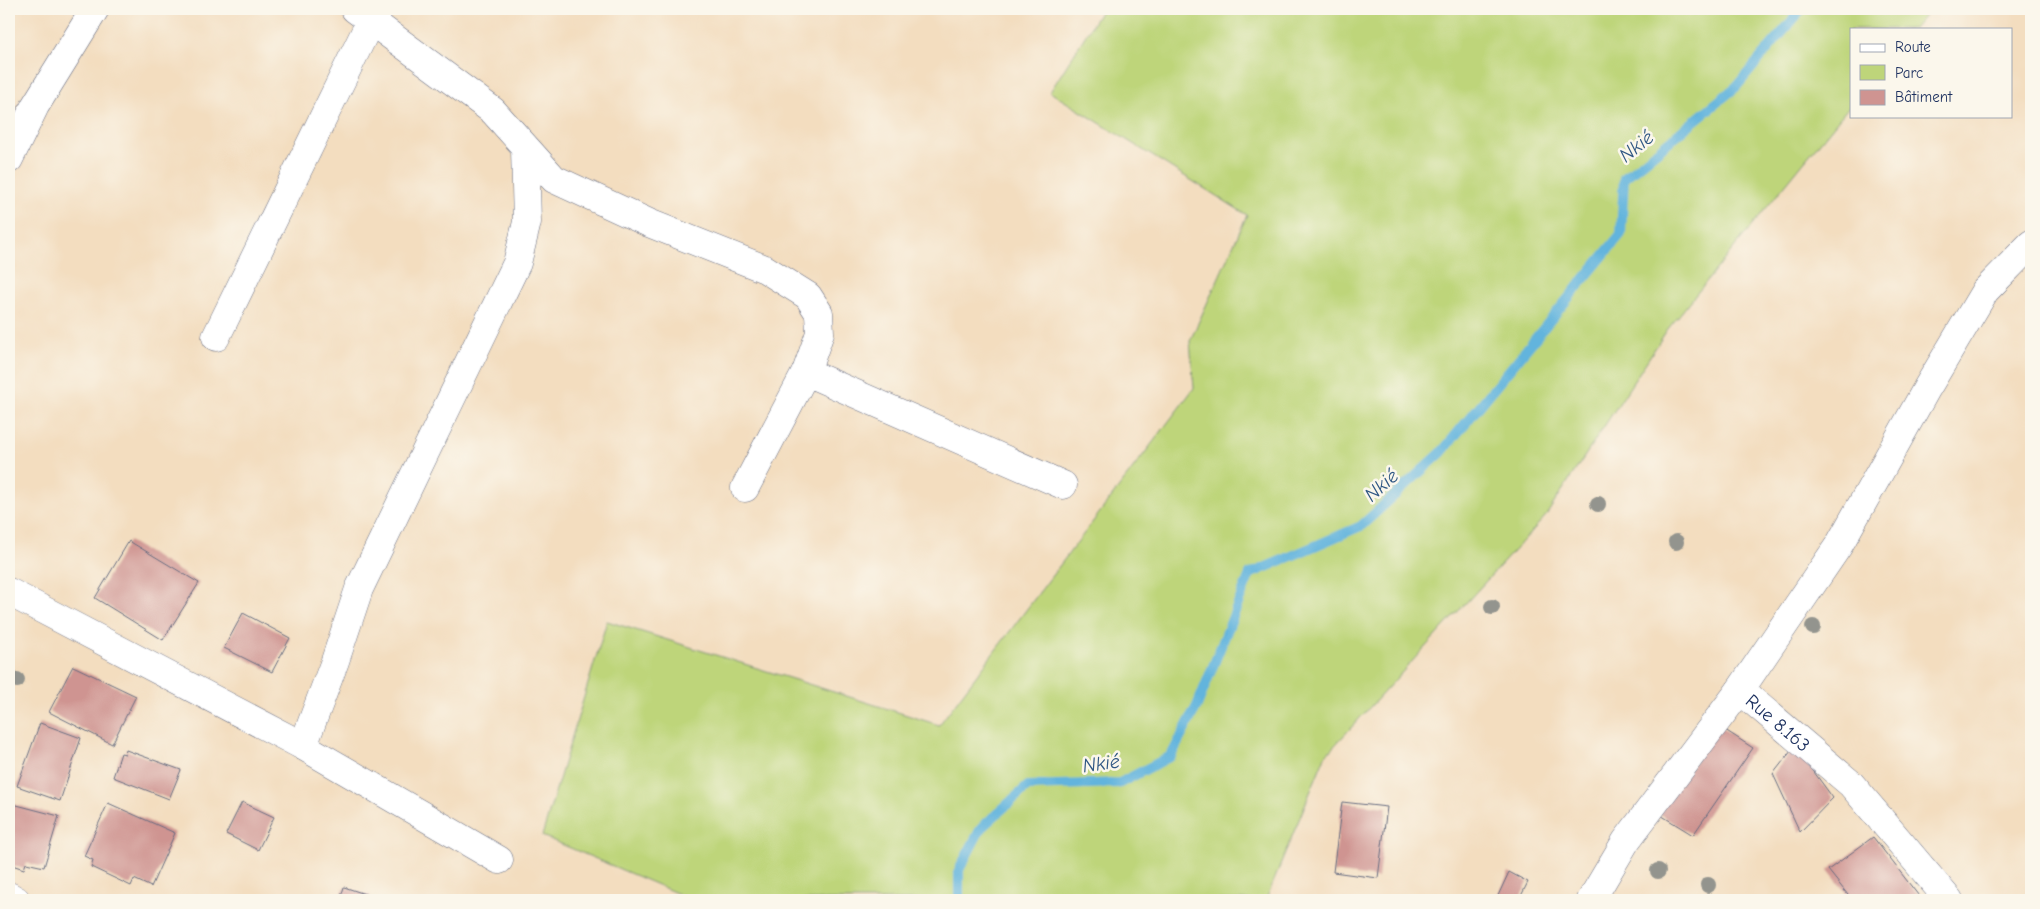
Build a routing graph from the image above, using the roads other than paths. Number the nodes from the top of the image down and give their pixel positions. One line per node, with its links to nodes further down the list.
1 (95, 9): 4 (street)
2 (368, 12): 3 (street); 6 (street)
3 (525, 148): 7 (street); 12 (street)
4 (9, 159)
5 (2031, 244): 11 (street)
6 (216, 337)
7 (806, 372): 8 (street); 9 (street)
8 (1063, 485)
9 (745, 488)
10 (9, 592): 12 (street)
11 (1740, 690): 16 (street, Rue 8.163); 17 (street, Rue 8.163)
12 (303, 746): 13 (street)
13 (499, 860)
14 (9, 896): 15 (street)
15 (16, 900)
16 (1591, 900)
17 (1949, 900)

